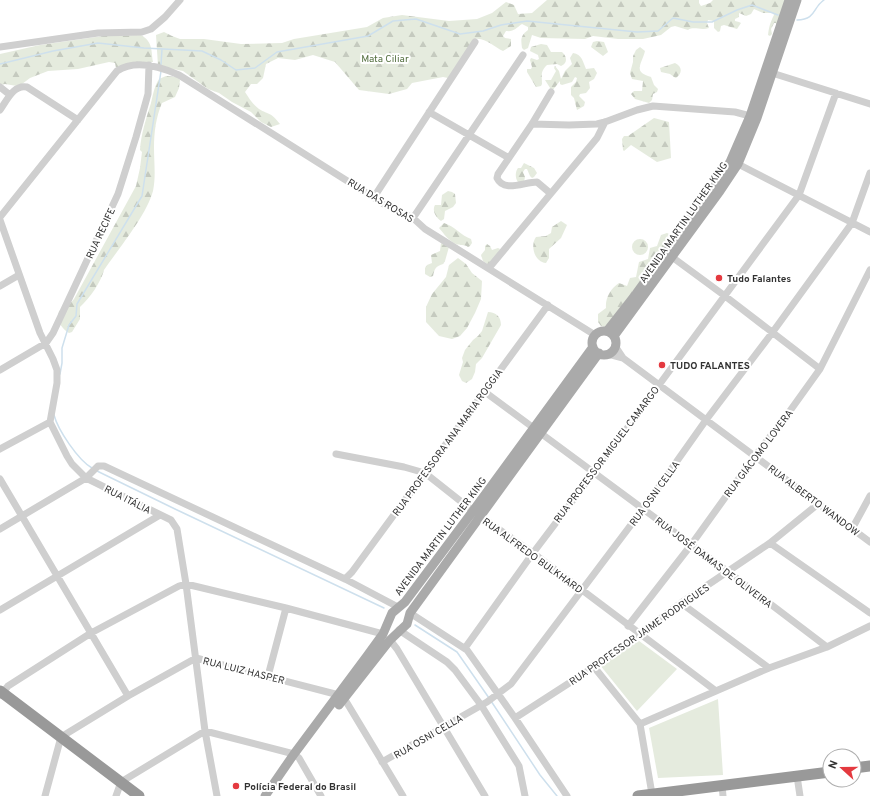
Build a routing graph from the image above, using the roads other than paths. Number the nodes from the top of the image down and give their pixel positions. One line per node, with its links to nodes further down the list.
1 (180, 0): 5 (street)
2 (789, 0): 16 (main road, AVENIDA MARTIN LUTHER KING)
3 (798, 0): 8 (main road, AVENIDA MARTIN LUTHER KING)
4 (475, 42): 15 (street)
5 (0, 47)
6 (523, 55): 20 (street)
7 (149, 65): 17 (street, RUA DAS ROSAS); 27 (street, RUA DAS ROSAS); 43 (street, RUA RECIFE)
8 (772, 73): 11 (street); 16 (main road, AVENIDA MARTIN LUTHER KING)
9 (0, 87): 12 (street)
10 (551, 92): 19 (street)
11 (836, 93): 13 (street); 26 (street, RUA PROFESSOR MIGUEL CAMARGO)
12 (10, 95): 14 (street); 17 (street)
13 (870, 104)
14 (0, 110)
15 (429, 112): 20 (street); 27 (street)
16 (754, 117): 18 (street); 22 (main road, AVENIDA MARTIN LUTHER KING); 24 (main road, AVENIDA MARTIN LUTHER KING)
17 (78, 120): 28 (street, RUA DAS ROSAS)
18 (605, 122): 19 (street); 25 (street)
19 (532, 124): 21 (street)
20 (469, 135): 21 (street); 29 (street)
21 (508, 158): 25 (street)
22 (738, 164): 24 (main road, AVENIDA MARTIN LUTHER KING); 26 (street)
23 (870, 173): 31 (street, RUA OSNI CELLA)
24 (717, 188): 33 (main road, AVENIDA MARTIN LUTHER KING); 41 (main road, AVENIDA MARTIN LUTHER KING)
25 (550, 193): 34 (street)
26 (799, 195): 31 (street); 38 (street, RUA PROFESSOR MIGUEL CAMARGO)
27 (374, 197): 29 (street, RUA DAS ROSAS)
28 (0, 217)
29 (413, 218): 34 (street, RUA DAS ROSAS)
30 (0, 220): 36 (street)
31 (852, 223): 32 (street); 40 (street, RUA OSNI CELLA)
32 (870, 232)
33 (672, 257): 38 (street); 41 (main road, AVENIDA MARTIN LUTHER KING)
34 (489, 268): 39 (street, RUA DAS ROSAS)
35 (870, 270): 47 (street, RUA GIÁCOMO LOVERA)
36 (19, 275): 37 (street); 43 (street)
37 (0, 286)
38 (725, 296): 40 (street); 49 (street, RUA PROFESSOR MIGUEL CAMARGO)
39 (548, 305): 42 (street, RUA DAS ROSAS); 50 (street, RUA PROFESSORA ANA MARIA ROGGIA)
40 (772, 333): 47 (street); 51 (street, RUA OSNI CELLA)
41 (610, 334): 42 (main road); 44 (main road)
42 (595, 335): 45 (main road)
43 (46, 343): 48 (street); 52 (street)
44 (615, 346): 45 (main road); 46 (street, RUA ALBERTO WANDOW)
45 (600, 351): 46 (street, RUA ALBERTO WANDOW); 53 (main road, AVENIDA MARTIN LUTHER KING)
46 (623, 358): 49 (street, RUA ALBERTO WANDOW)
47 (820, 369): 56 (street, RUA GIÁCOMO LOVERA)
48 (0, 370)
49 (658, 385): 51 (street, RUA ALBERTO WANDOW); 57 (street, RUA PROFESSOR MIGUEL CAMARGO)
50 (485, 392): 53 (street, RUA JOSÉ DAMAS DE OLIVEIRA); 59 (street, RUA PROFESSORA ANA MARIA ROGGIA)
51 (706, 420): 56 (street, RUA ALBERTO WANDOW); 63 (street, RUA OSNI CELLA)
52 (50, 422): 54 (street); 58 (street, RUA ITÁLIA)
53 (537, 431): 57 (street, RUA JOSÉ DAMAS DE OLIVEIRA); 64 (main road, AVENIDA MARTIN LUTHER KING)
54 (0, 449)
55 (336, 454): 59 (street, RUA ALFREDO BULKHARD)
56 (755, 456): 62 (street, RUA ALBERTO WANDOW); 71 (street, RUA GIÁCOMO LOVERA)
57 (594, 472): 63 (street, RUA JOSÉ DAMAS DE OLIVEIRA); 72 (street, RUA PROFESSOR MIGUEL CAMARGO)
58 (91, 473): 65 (street, RUA ITÁLIA); 66 (street); 77 (street)
59 (425, 473): 64 (street, RUA ALFREDO BULKHARD); 77 (street, RUA PROFESSORA ANA MARIA ROGGIA)
60 (0, 479): 66 (street)
61 (870, 496): 68 (street)
62 (818, 504): 68 (street, RUA ALBERTO WANDOW); 70 (street, RUA PROFESSOR JAIME RODRIGUES)
63 (643, 509): 71 (street, RUA JOSÉ DAMAS DE OLIVEIRA); 79 (street, RUA OSNI CELLA)
64 (477, 514): 72 (street, RUA ALFREDO BULKHARD); 73 (main road, AVENIDA MARTIN LUTHER KING); 74 (main road, AVENIDA MARTIN LUTHER KING)
65 (160, 515): 76 (street); 78 (street, RUA ITÁLIA)
66 (22, 517): 67 (street); 76 (street)
67 (0, 529)
68 (852, 529): 69 (street, RUA ALBERTO WANDOW)
69 (870, 542)
70 (770, 543): 75 (street, RUA PROFESSOR JAIME RODRIGUES); 85 (street)
71 (692, 545): 75 (street, RUA JOSÉ DAMAS DE OLIVEIRA); 87 (street, RUA GIÁCOMO LOVERA)
72 (533, 553): 79 (street, RUA ALFREDO BULKHARD); 94 (street, RUA PROFESSOR MIGUEL CAMARGO)
73 (435, 562): 74 (main road); 82 (main road, AVENIDA MARTIN LUTHER KING)
74 (443, 568): 84 (main road, AVENIDA MARTIN LUTHER KING)
75 (727, 572): 80 (street, RUA PROFESSOR JAIME RODRIGUES); 93 (street, RUA JOSÉ DAMAS DE OLIVEIRA)
76 (58, 576): 83 (street); 90 (street)
77 (345, 579): 82 (street)
78 (186, 584): 81 (street); 90 (street); 95 (street, RUA ITÁLIA)
79 (581, 591): 87 (street, RUA ALFREDO BULKHARD); 101 (street, RUA OSNI CELLA)
80 (681, 603): 91 (street, RUA PROFESSOR JAIME RODRIGUES); 97 (street)
81 (286, 608): 92 (street); 98 (street)
82 (398, 608): 84 (main road); 86 (main road, AVENIDA MARTIN LUTHER KING)
83 (0, 610)
84 (410, 613): 89 (main road, AVENIDA MARTIN LUTHER KING); 94 (street)
85 (870, 613)
86 (389, 622): 89 (main road); 92 (main road, AVENIDA MARTIN LUTHER KING)
87 (628, 626): 91 (street, RUA ALFREDO BULKHARD)
88 (870, 626): 93 (street)
89 (399, 630): 92 (main road, AVENIDA MARTIN LUTHER KING); 104 (street)
90 (91, 633): 100 (street); 102 (street)
91 (639, 634): 96 (street, RUA PROFESSOR JAIME RODRIGUES); 99 (street, RUA ALFREDO BULKHARD)
92 (386, 637): 103 (main road, AVENIDA MARTIN LUTHER KING); 107 (street)
93 (827, 647): 97 (street)
94 (465, 648): 101 (street)
95 (196, 658): 98 (street, RUA LUIZ HASPER); 102 (street, RUA LUIZ HASPER); 108 (street, RUA ITÁLIA)
96 (594, 666): 105 (street, RUA PROFESSOR JAIME RODRIGUES); 106 (street)
97 (769, 668): 99 (street)
98 (268, 676): 103 (street, RUA LUIZ HASPER)
99 (716, 691): 106 (street)
100 (1, 694): 109 (highway)
101 (497, 695): 104 (street, RUA OSNI CELLA); 105 (street)
102 (128, 696): 109 (street, RUA LUIZ HASPER)
103 (341, 696): 110 (main road, AVENIDA MARTIN LUTHER KING); 111 (street)
104 (484, 703): 107 (street, RUA OSNI CELLA); 126 (street)
105 (515, 718): 127 (street)
106 (640, 724): 116 (street)
107 (443, 727): 111 (street, RUA OSNI CELLA); 125 (street)
108 (204, 731): 110 (street); 114 (street); 120 (street, RUA ITÁLIA)
109 (61, 737): 114 (highway); 117 (street)
110 (296, 756): 121 (main road, AVENIDA MARTIN LUTHER KING); 122 (main road, AVENIDA MARTIN LUTHER KING); 123 (street)
111 (382, 762): 124 (street)
112 (822, 773): 113 (highway)
113 (797, 776): 115 (highway); 129 (street)
114 (121, 782): 118 (street); 119 (highway)
115 (723, 790): 116 (highway)
116 (652, 794): 128 (highway)
117 (45, 796)
118 (116, 796)
119 (139, 796)
120 (217, 796)
121 (265, 796)
122 (272, 796)
123 (321, 796)
124 (403, 796)
125 (485, 796)
126 (525, 796)
127 (567, 796)
128 (638, 796)
129 (800, 796)

